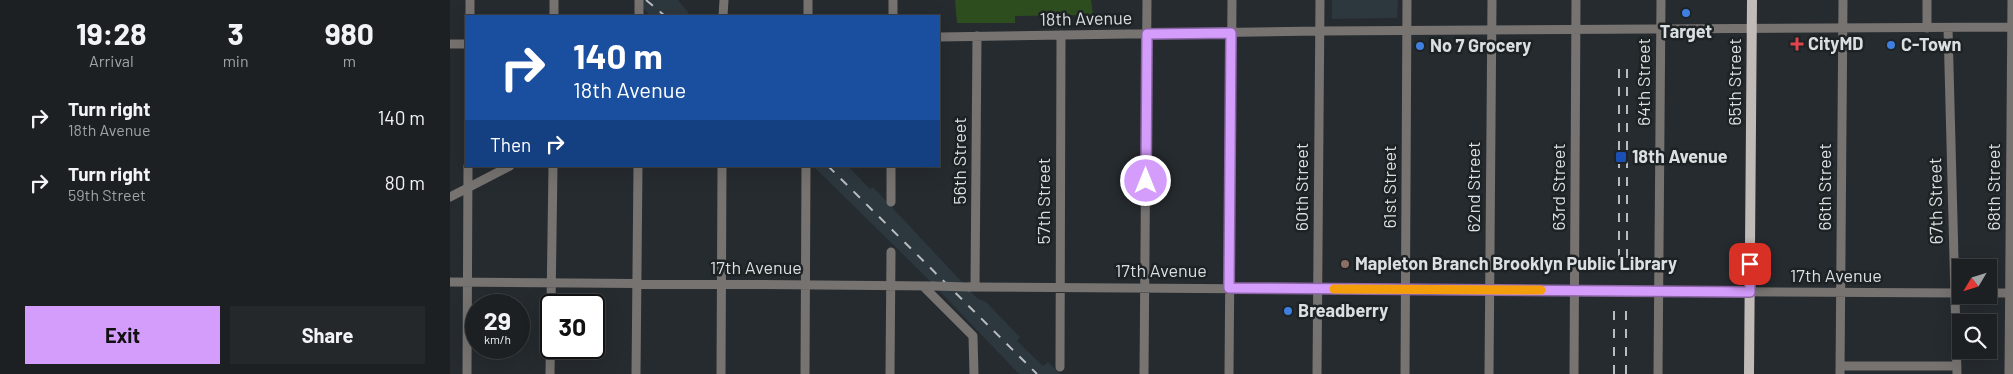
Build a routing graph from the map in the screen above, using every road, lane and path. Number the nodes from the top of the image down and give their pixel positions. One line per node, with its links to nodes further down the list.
1 (470, 0): 17 (street)
2 (554, 0): 18 (street)
3 (724, 0): 19 (street)
4 (808, 0): 20 (street)
5 (893, 0): 21 (street)
6 (1147, 0): 33 (street)
7 (1232, 0): 32 (street)
8 (1320, 0): 31 (street, 60th Street)
9 (1407, 0): 30 (street, 61st Street)
10 (1492, 0): 28 (street, 62nd Street)
11 (1576, 0): 29 (street, 63rd Street)
12 (1661, 0): 26 (street, 64th Street)
13 (1752, 0): 27 (main road, 65th Street)
14 (1843, 0): 23 (street, 66th Street)
15 (1927, 0): 24 (street)
16 (2012, 0): 22 (street, 68th Street)
17 (470, 15)
18 (554, 15)
19 (723, 15)
20 (808, 15)
21 (893, 15)
22 (2012, 27): 25 (street, 18th Avenue); 72 (street, 68th Street)
23 (1842, 28): 24 (street, 18th Avenue); 27 (street, 18th Avenue); 69 (street, 66th Street)
24 (1927, 28): 25 (street, 18th Avenue)
25 (1948, 28): 50 (street, 67th Street)
26 (1661, 29): 27 (street, 18th Avenue); 29 (street, 18th Avenue); 67 (street, 64th Street)
27 (1752, 29): 68 (main road, 65th Street)
28 (1491, 30): 29 (street, 18th Avenue); 30 (street, 18th Avenue); 65 (street, 62nd Street)
29 (1576, 30): 66 (street, 63rd Street)
30 (1407, 31): 31 (street, 18th Avenue); 64 (street, 61st Street)
31 (1319, 32): 32 (street, 18th Avenue); 63 (street, 60th Street)
32 (1231, 33): 33 (street, 18th Avenue); 62 (street)
33 (1147, 34): 34 (street, 18th Avenue); 61 (street)
34 (1061, 35): 35 (street, 18th Avenue); 60 (street, 57th Street)
35 (977, 36): 36 (street, 18th Avenue); 59 (street, 56th Street)
36 (940, 37)
37 (450, 44): 38 (street)
38 (465, 44)
39 (468, 167): 46 (street)
40 (508, 167): 46 (street)
41 (552, 167): 53 (street)
42 (638, 167): 54 (street)
43 (722, 167): 55 (street)
44 (806, 167): 56 (street)
45 (891, 167): 48 (street)
46 (468, 187): 47 (street); 52 (street)
47 (450, 196)
48 (891, 202)
49 (891, 252): 57 (street)
50 (1957, 259)
51 (450, 282): 52 (street, 17th Avenue)
52 (468, 282): 53 (street, 17th Avenue); 77 (street)
53 (550, 283): 54 (street, 17th Avenue); 78 (street)
54 (637, 284): 55 (street, 17th Avenue); 79 (street)
55 (721, 284): 56 (street, 17th Avenue); 80 (street)
56 (806, 285): 57 (street, 17th Avenue); 81 (street)
57 (891, 286): 58 (street, 17th Avenue); 82 (street)
58 (923, 286): 59 (street, 17th Avenue, bridge); 83 (street)
59 (972, 287): 60 (street, 17th Avenue)
60 (1060, 287): 61 (street, 17th Avenue); 74 (street, 57th Street)
61 (1145, 288): 62 (street, 17th Avenue); 84 (street)
62 (1229, 288): 63 (street, 17th Avenue); 85 (street)
63 (1318, 288): 64 (street, 17th Avenue); 86 (street, 60th Street)
64 (1405, 289): 65 (street, 17th Avenue); 87 (street, 61st Street)
65 (1490, 290): 66 (street, 17th Avenue); 88 (street, 62nd Street)
66 (1574, 290): 67 (street, 17th Avenue, bridge); 89 (street, 63rd Street)
67 (1659, 291): 68 (street, 17th Avenue); 90 (street, 64th Street)
68 (1750, 292): 69 (street, 17th Avenue); 91 (main road, 65th Street)
69 (1841, 292): 70 (street, 17th Avenue); 75 (street, 66th Street)
70 (1952, 293)
71 (1998, 293): 72 (street)
72 (2011, 293): 92 (street, 68th Street)
73 (1958, 304): 76 (street, 67th Street)
74 (1060, 367)
75 (1840, 370): 76 (street)
76 (1957, 370)
77 (467, 374)
78 (550, 374)
79 (636, 374)
80 (721, 374)
81 (805, 374)
82 (890, 374)
83 (974, 374)
84 (1144, 374)
85 (1229, 374)
86 (1317, 374)
87 (1405, 374)
88 (1489, 374)
89 (1574, 374)
90 (1658, 374)
91 (1749, 374)
92 (2009, 374)

